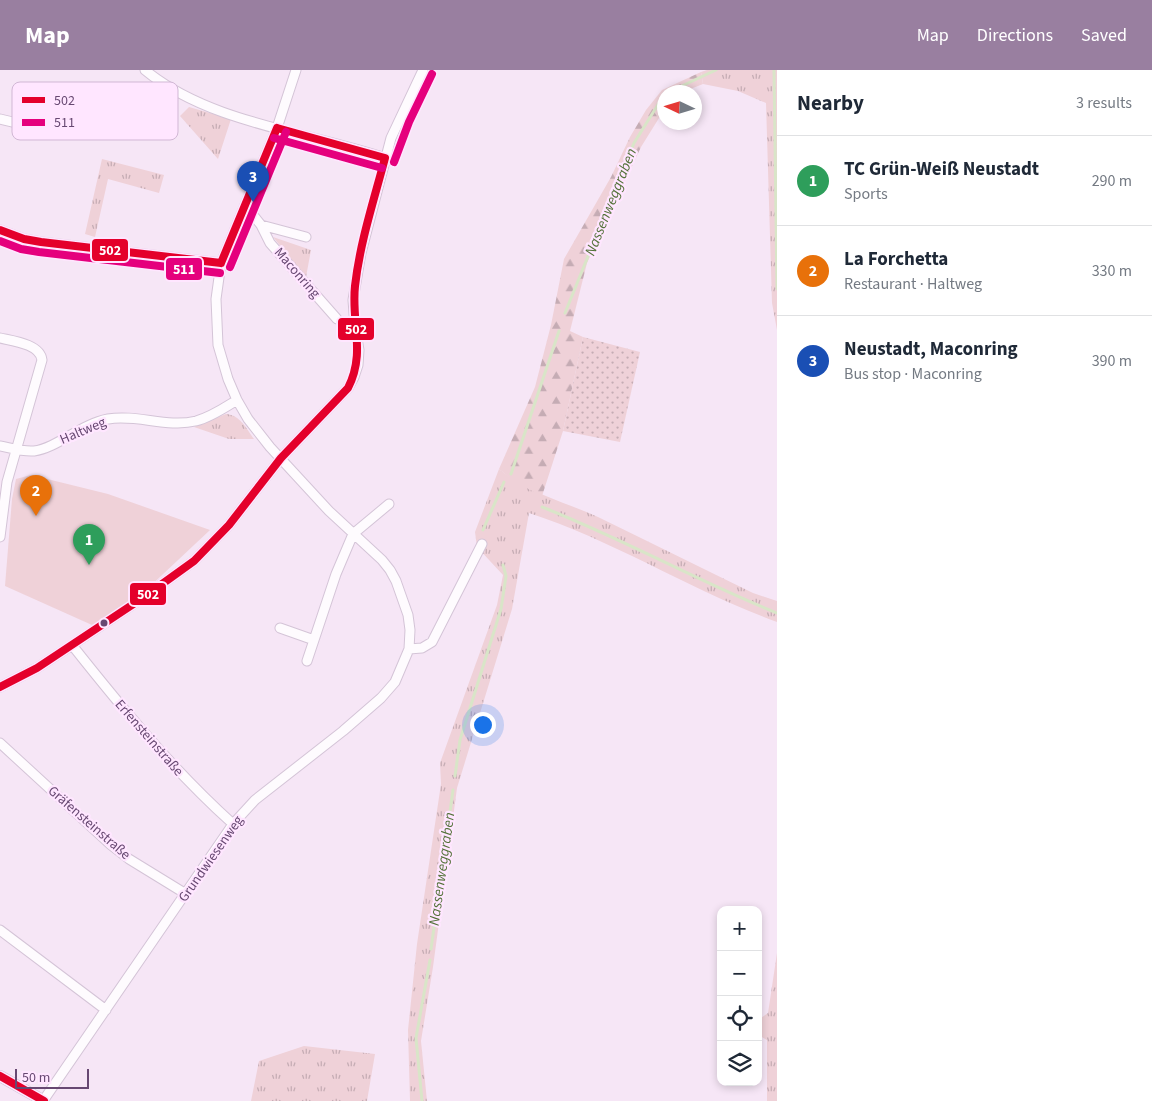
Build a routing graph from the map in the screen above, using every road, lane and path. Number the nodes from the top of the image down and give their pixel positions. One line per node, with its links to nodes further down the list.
1 (145, 70): 4 (street)
2 (296, 70): 6 (street)
3 (423, 70): 7 (street)
4 (161, 82)
5 (178, 92): 6 (street)
6 (277, 128): 7 (street); 8 (street)
7 (385, 158): 18 (street)
8 (246, 205): 9 (street, Maconring); 12 (street)
9 (261, 225): 11 (street, Maconring); 13 (street, Maconring)
10 (0, 230): 12 (street)
11 (306, 237)
12 (221, 263): 15 (street, Grundwiesenweg)
13 (337, 319)
14 (0, 338): 17 (street)
15 (237, 400): 17 (street, Haltweg); 18 (street, Grundwiesenweg)
16 (0, 446): 17 (street, Haltweg)
17 (15, 449): 21 (street)
18 (281, 458): 20 (street, Grundwiesenweg); 25 (street)
19 (388, 504): 20 (street)
20 (353, 534): 24 (street); 26 (street, Grundwiesenweg)
21 (0, 537)
22 (482, 544): 26 (street)
23 (280, 628): 24 (street)
24 (314, 640): 27 (street)
25 (72, 646): 28 (street); 30 (street, Erfensteinstraße)
26 (409, 649): 30 (street, Grundwiesenweg)
27 (307, 661)
28 (0, 687)
29 (0, 743): 31 (street, Gräfensteinstraße)
30 (233, 824): 31 (street, Grundwiesenweg)
31 (186, 894): 33 (street, Grundwiesenweg)
32 (0, 930): 33 (street)
33 (106, 1010): 35 (street, Grundwiesenweg)
34 (0, 1076): 35 (street)
35 (43, 1101)

